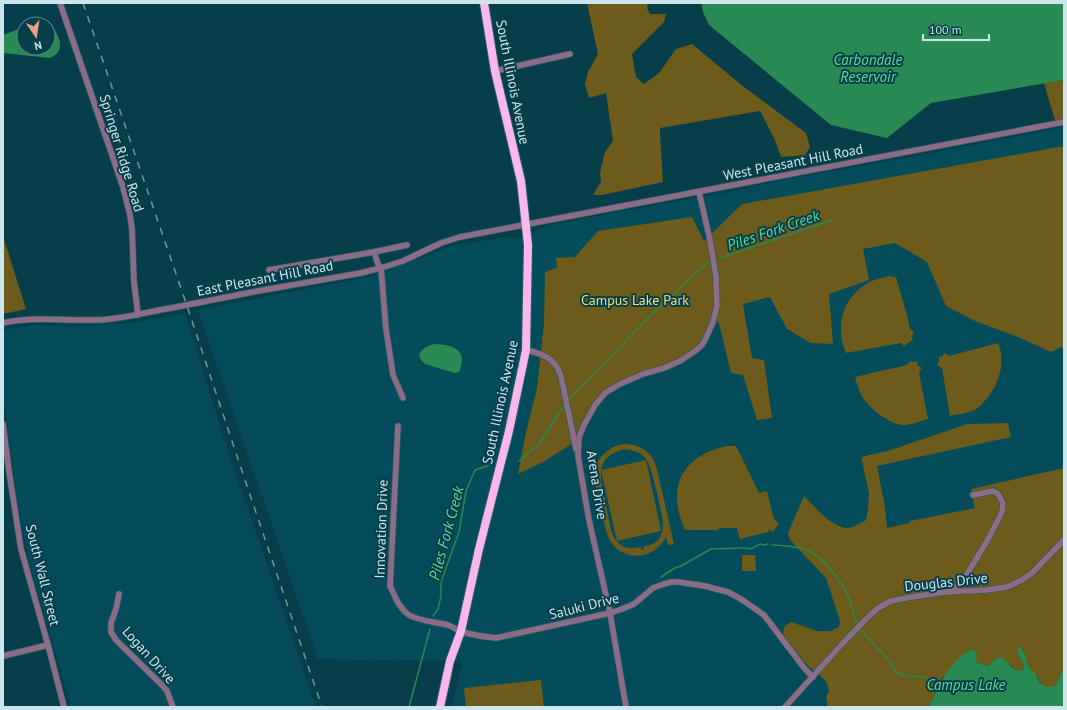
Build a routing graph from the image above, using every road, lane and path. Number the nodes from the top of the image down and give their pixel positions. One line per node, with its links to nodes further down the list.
1 (60, 3): 12 (street, Springer Ridge Road)
2 (484, 3): 4 (highway, South Illinois Avenue)
3 (570, 54): 4 (street)
4 (495, 70): 7 (highway, South Illinois Avenue)
5 (1064, 122): 6 (street, West Pleasant Hill Road)
6 (699, 192): 7 (street, West Pleasant Hill Road); 18 (street, Arena Drive)
7 (526, 224): 10 (street, East Pleasant Hill Road); 14 (highway, South Illinois Avenue)
8 (407, 245): 9 (street)
9 (374, 252): 10 (street); 11 (street)
10 (381, 268): 12 (street, East Pleasant Hill Road, bridge); 15 (street)
11 (269, 270)
12 (138, 314): 13 (street, East Pleasant Hill Road)
13 (3, 323)
14 (526, 350): 18 (street); 24 (highway, South Illinois Avenue)
15 (403, 398)
16 (3, 424): 25 (street, South Wall Street)
17 (398, 426): 24 (street, Innovation Drive)
18 (578, 456): 23 (street, Arena Drive)
19 (973, 495): 21 (street)
20 (1064, 540): 21 (street, Douglas Drive)
21 (946, 592): 27 (street, Douglas Drive)
22 (119, 594): 29 (street, Logan Drive)
23 (610, 613): 24 (street, Saluki Drive); 27 (street, Saluki Drive); 31 (street, Arena Drive)
24 (461, 631): 30 (highway, South Illinois Avenue)
25 (48, 645): 26 (street); 28 (street, South Wall Street)
26 (3, 656)
27 (813, 677): 32 (street, Douglas Drive)
28 (64, 707)
29 (174, 707)
30 (440, 707)
31 (626, 707)
32 (785, 707)

